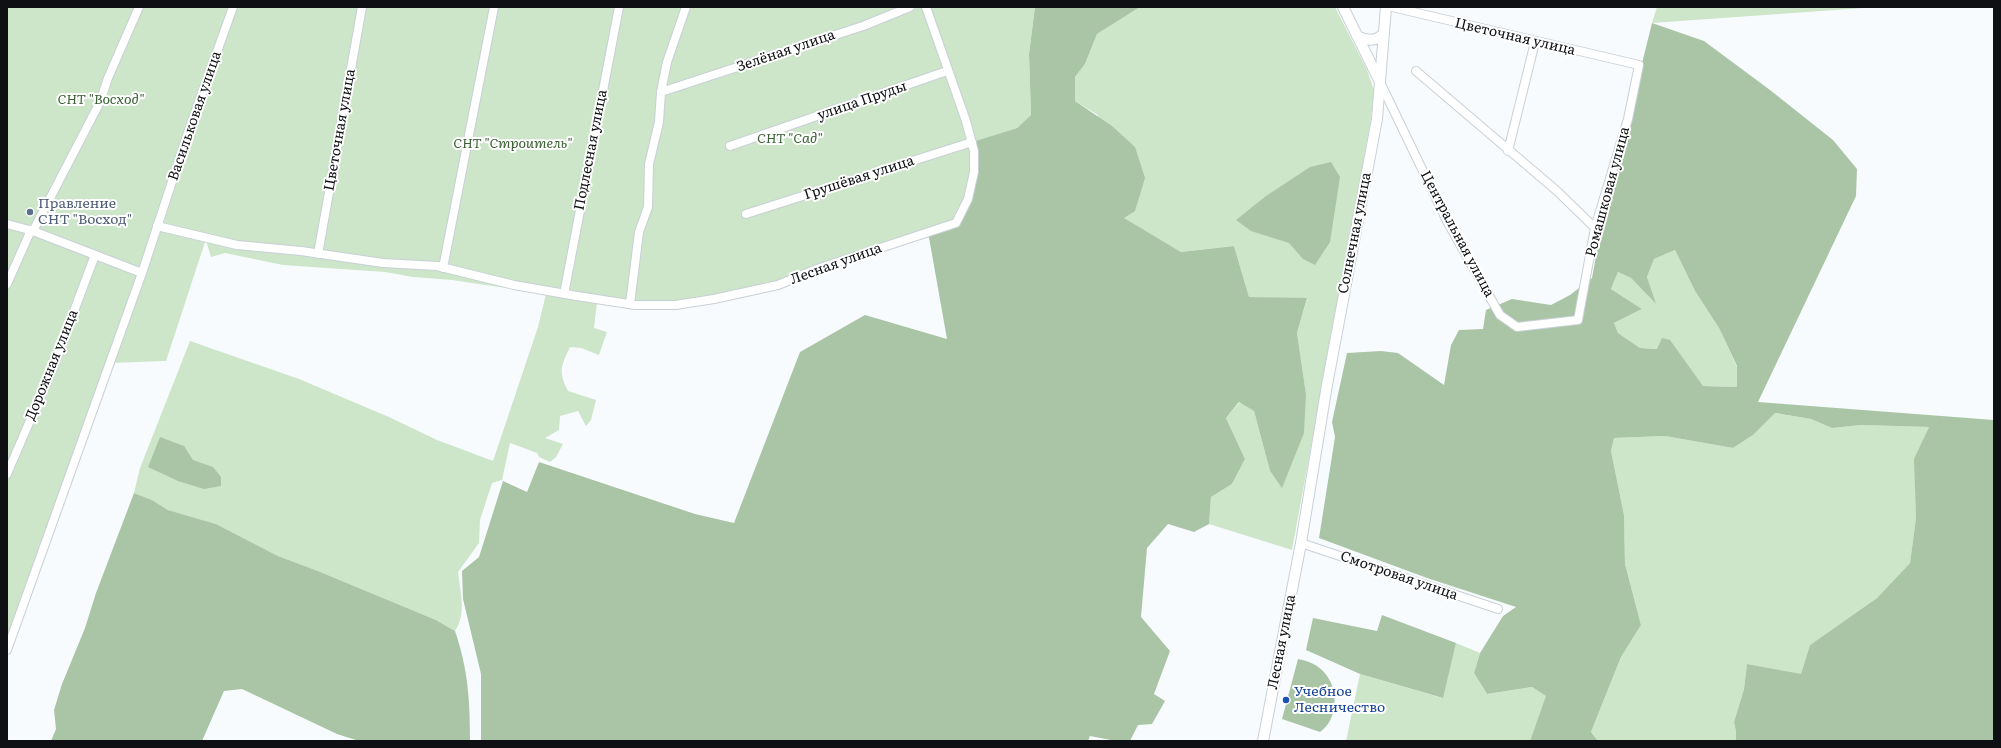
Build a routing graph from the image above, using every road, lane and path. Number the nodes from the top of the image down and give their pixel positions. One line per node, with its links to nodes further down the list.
1 (139, 7): 27 (street)
2 (233, 7): 25 (street, Васильковая улица)
3 (362, 7): 28 (street, Цветочная улица)
4 (494, 7): 30 (street)
5 (619, 7): 33 (street, Подлесная улица)
6 (686, 7): 19 (street)
7 (910, 7): 19 (street, Зелёная улица)
8 (926, 7): 16 (street, Лесная улица)
9 (1343, 7): 13 (street)
10 (1386, 7): 12 (street, Солнечная улица)
11 (1392, 7): 14 (street, Цветочная улица)
12 (1384, 33): 13 (street); 18 (street, Солнечная улица)
13 (1358, 36): 18 (street)
14 (1534, 42): 15 (street, Цветочная улица); 22 (street)
15 (1639, 65): 26 (street, Ромашковая улица)
16 (947, 71): 20 (street, Лесная улица); 21 (street, улица Пруды)
17 (1416, 71): 22 (street)
18 (1379, 80): 35 (street, Центральная улица); 37 (street, Солнечная улица)
19 (661, 92): 34 (street)
20 (972, 142): 23 (street, Грушёвая улица); 34 (street, Лесная улица)
21 (730, 146)
22 (1508, 151): 26 (street)
23 (746, 214)
24 (7, 224): 27 (street)
25 (157, 226): 28 (street, Лесная улица); 31 (street, Васильковая улица)
26 (1595, 228): 35 (street, Ромашковая улица)
27 (32, 230): 29 (street); 32 (street)
28 (318, 254): 30 (street, Лесная улица)
29 (95, 255): 31 (street); 36 (street, Дорожная улица)
30 (443, 268): 33 (street, Лесная улица)
31 (142, 273): 39 (street, Васильковая улица)
32 (7, 284)
33 (564, 294): 34 (street, Лесная улица)
34 (630, 304)
35 (1578, 320)
36 (7, 474)
37 (1301, 543): 38 (street, Смотровая улица); 40 (street, Лесная улица)
38 (1498, 609)
39 (7, 650)
40 (1264, 741)

